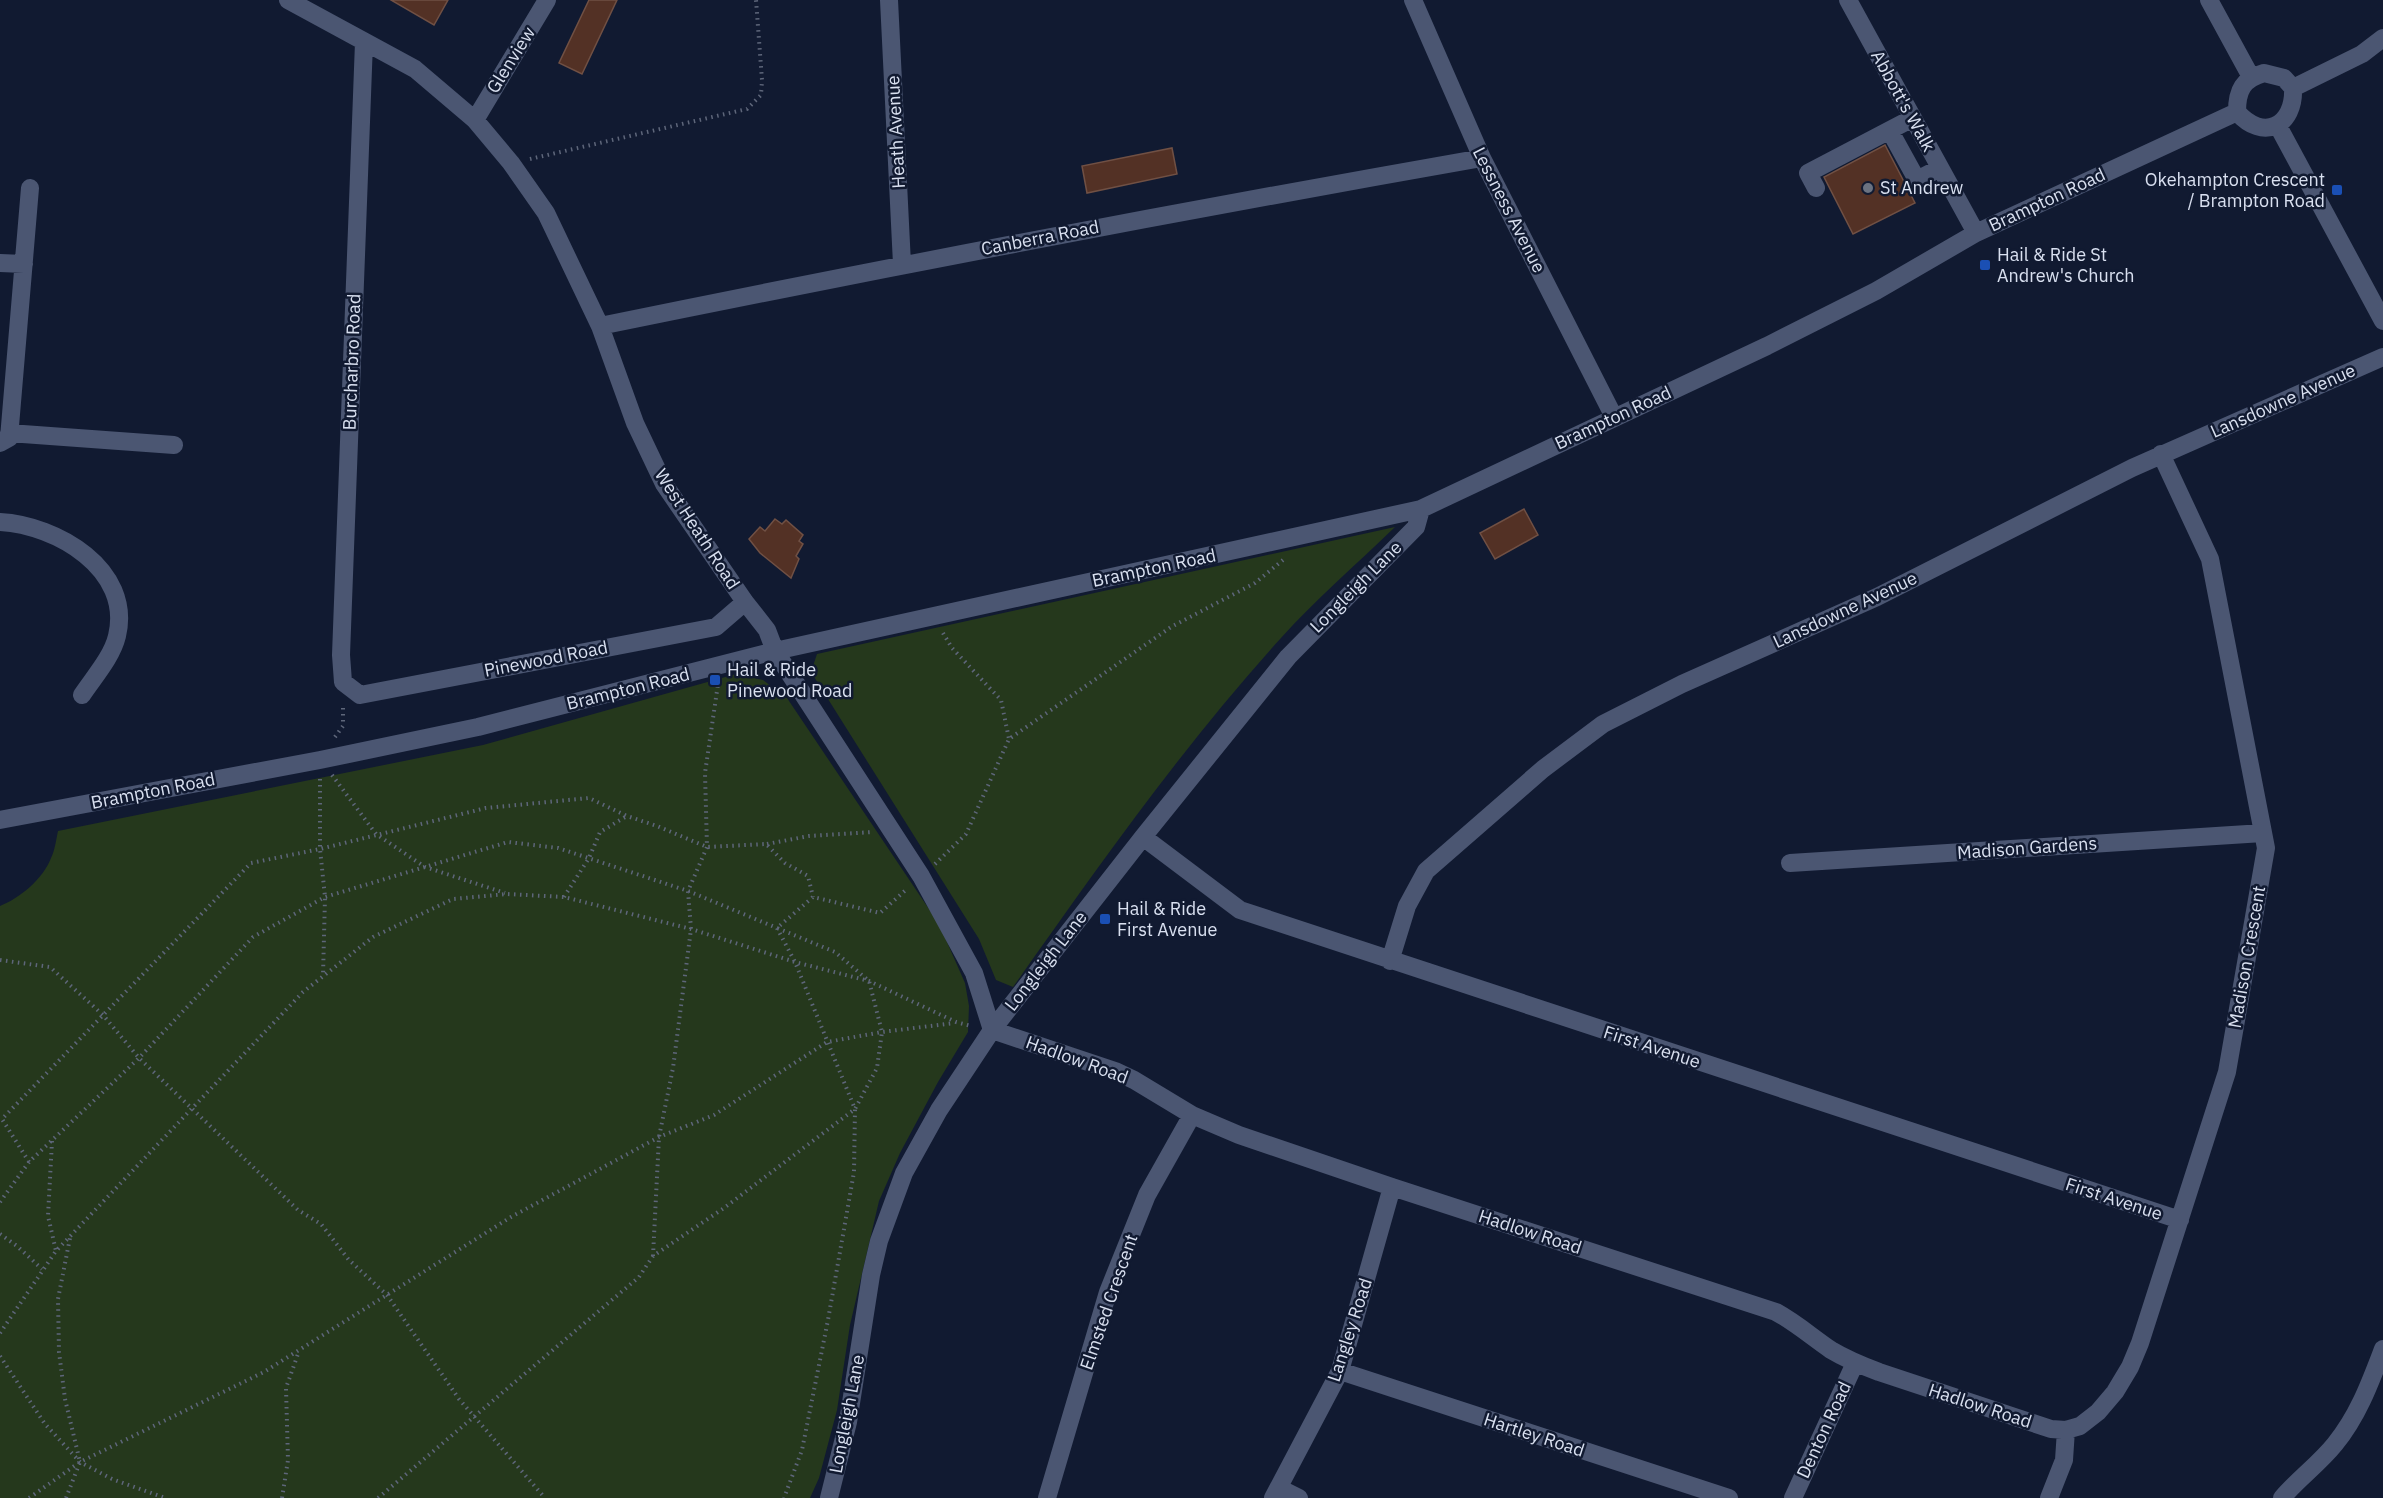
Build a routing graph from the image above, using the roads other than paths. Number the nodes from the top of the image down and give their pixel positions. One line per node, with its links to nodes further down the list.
1 (288, 0): 8 (street, West Heath Road)
2 (547, 0): 13 (street, Glenview)
3 (889, 0): 23 (street, Heath Avenue)
4 (1413, 0): 16 (street, Lessness Avenue)
5 (1848, 0): 12 (street, Abbott's Walk)
6 (2210, 0): 9 (street)
7 (2383, 38): 10 (street)
8 (364, 42): 13 (street, West Heath Road); 35 (street, Burcharbro Road)
9 (2251, 77): 10 (street); 11 (street)
10 (2294, 88): 14 (street)
11 (2237, 112): 14 (street); 20 (street, Brampton Road)
12 (1913, 118): 15 (street); 17 (street, Abbott's Walk)
13 (475, 120): 25 (street, West Heath Road)
14 (2278, 126): 24 (street)
15 (1890, 131): 17 (street); 19 (street)
16 (1482, 158): 23 (street, Canberra Road); 27 (street, Lessness Avenue)
17 (1940, 168): 20 (street, Abbott's Walk)
18 (30, 188): 22 (street)
19 (1816, 188)
20 (1976, 233): 27 (street, Brampton Road)
21 (0, 262): 22 (street)
22 (24, 264): 28 (street)
23 (902, 264): 25 (street, Canberra Road)
24 (2383, 321)
25 (600, 326): 33 (street, West Heath Road)
26 (2383, 357): 30 (street, Lansdowne Avenue)
27 (1614, 417): 31 (street, Brampton Road)
28 (5, 438): 29 (street)
29 (174, 445)
30 (2161, 454): 38 (street, Madison Crescent); 41 (street, Lansdowne Avenue)
31 (1421, 509): 34 (street, Brampton Road); 39 (street, Longleigh Lane)
32 (0, 522): 36 (street)
33 (745, 602): 34 (street, West Heath Road); 35 (street, Pinewood Road)
34 (775, 651): 37 (street, Brampton Road); 42 (street, West Heath Road)
35 (343, 682)
36 (82, 695)
37 (0, 820)
38 (2263, 833): 40 (street, Madison Gardens); 45 (street, Madison Crescent)
39 (1143, 837): 41 (street, First Avenue); 42 (street, Longleigh Lane)
40 (1790, 862)
41 (1389, 961): 45 (street, First Avenue)
42 (992, 1030): 43 (street, Hadlow Road); 51 (street, Longleigh Lane)
43 (1192, 1115): 44 (street, Hadlow Road); 52 (street, Elmsted Crescent)
44 (1392, 1187): 47 (street, Hadlow Road); 48 (street, Langley Road)
45 (2180, 1220): 49 (street, Madison Crescent)
46 (2383, 1349): 57 (street)
47 (1855, 1363): 49 (street, Hadlow Road); 55 (street, Denton Road)
48 (1340, 1371): 50 (street, Langley Road); 54 (street, Hartley Road)
49 (2066, 1430): 56 (street)
50 (1276, 1493): 53 (street)
51 (828, 1498)
52 (1047, 1498)
53 (1299, 1498)
54 (1729, 1498)
55 (1793, 1498)
56 (2049, 1498)
57 (2282, 1498)

